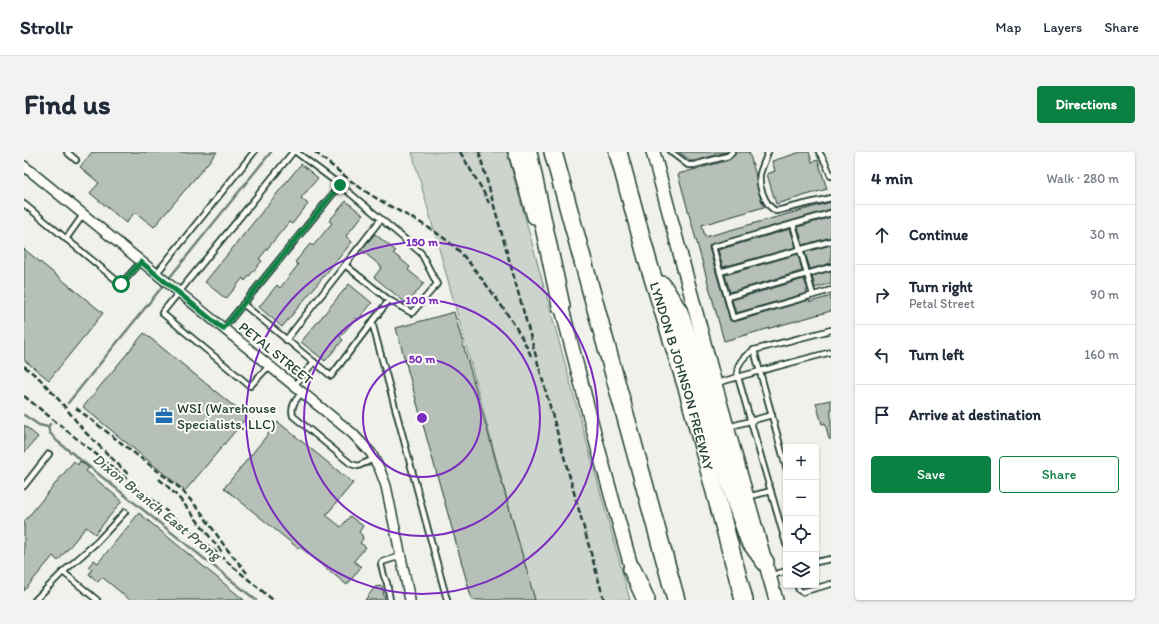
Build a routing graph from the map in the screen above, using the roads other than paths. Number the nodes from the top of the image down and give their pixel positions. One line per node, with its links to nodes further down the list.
1 (68, 152): 14 (lane)
2 (254, 152): 32 (lane)
3 (293, 152): 35 (lane)
4 (296, 152): 17 (lane)
5 (515, 152): 40 (main road)
6 (528, 152): 40 (highway)
7 (553, 152): 82 (highway)
8 (618, 152): 28 (highway, LYNDON B JOHNSON FREEWAY)
9 (653, 152): 51 (main road)
10 (671, 152): 11 (lane)
11 (732, 152)
12 (768, 152): 18 (lane)
13 (819, 152): 16 (lane)
14 (76, 160)
15 (24, 166): 21 (street, PETAL STREET)
16 (831, 176)
17 (340, 185): 22 (lane); 39 (lane)
18 (831, 198)
19 (24, 204): 24 (lane)
20 (831, 213): 23 (lane)
21 (83, 215): 24 (lane); 27 (street, PETAL STREET)
22 (381, 219): 29 (lane); 38 (lane)
23 (793, 224): 26 (lane); 31 (lane)
24 (66, 239): 27 (lane)
25 (831, 241): 26 (lane)
26 (800, 250): 31 (lane); 33 (lane)
27 (141, 262): 32 (street, PETAL STREET)
28 (648, 262): 68 (highway); 83 (highway, LYNDON B JOHNSON FREEWAY)
29 (346, 265): 38 (lane); 44 (lane)
30 (831, 267): 33 (lane)
31 (720, 272): 37 (lane)
32 (156, 274): 35 (street, PETAL STREET)
33 (807, 274): 36 (lane); 37 (lane)
34 (831, 290): 36 (lane)
35 (178, 292): 42 (street, PETAL STREET); 48 (lane)
36 (813, 295): 37 (lane)
37 (727, 297)
38 (389, 300): 41 (lane)
39 (243, 304): 42 (lane); 44 (lane)
40 (561, 306): 67 (main road)
41 (372, 322): 47 (lane); 79 (lane)
42 (223, 329): 48 (street, PETAL STREET)
43 (831, 330): 45 (lane)
44 (286, 340): 47 (lane)
45 (754, 350): 49 (lane); 50 (lane)
46 (831, 352): 49 (lane)
47 (314, 362): 52 (lane)
48 (269, 366): 52 (street, PETAL STREET)
49 (760, 372): 50 (lane); 53 (lane)
50 (738, 377): 51 (lane); 54 (lane)
51 (715, 384): 55 (main road)
52 (298, 389): 58 (street, PETAL STREET); 58 (lane)
53 (772, 415): 54 (lane); 57 (lane)
54 (751, 420): 55 (lane); 60 (lane)
55 (728, 427): 61 (main road)
56 (49, 454): 59 (lane)
57 (783, 456)
58 (374, 459): 64 (street, PETAL STREET)
59 (24, 486)
60 (771, 491): 61 (lane); 63 (lane)
61 (747, 497): 68 (main road)
62 (125, 512): 70 (lane)
63 (783, 533)
64 (401, 556): 77 (lane); 78 (street, PETAL STREET)
65 (831, 558): 66 (lane)
66 (819, 561)
67 (632, 569): 80 (main road); 81 (highway)
68 (767, 569): 69 (lane); 84 (main road)
69 (783, 571)
70 (63, 572): 75 (lane); 76 (lane)
71 (831, 584): 72 (lane)
72 (819, 587)
73 (798, 588): 74 (lane)
74 (816, 588)
75 (35, 600)
76 (97, 600)
77 (390, 600)
78 (410, 600)
79 (447, 600)
80 (641, 600)
81 (646, 600)
82 (676, 600)
83 (744, 600)
84 (776, 600)

